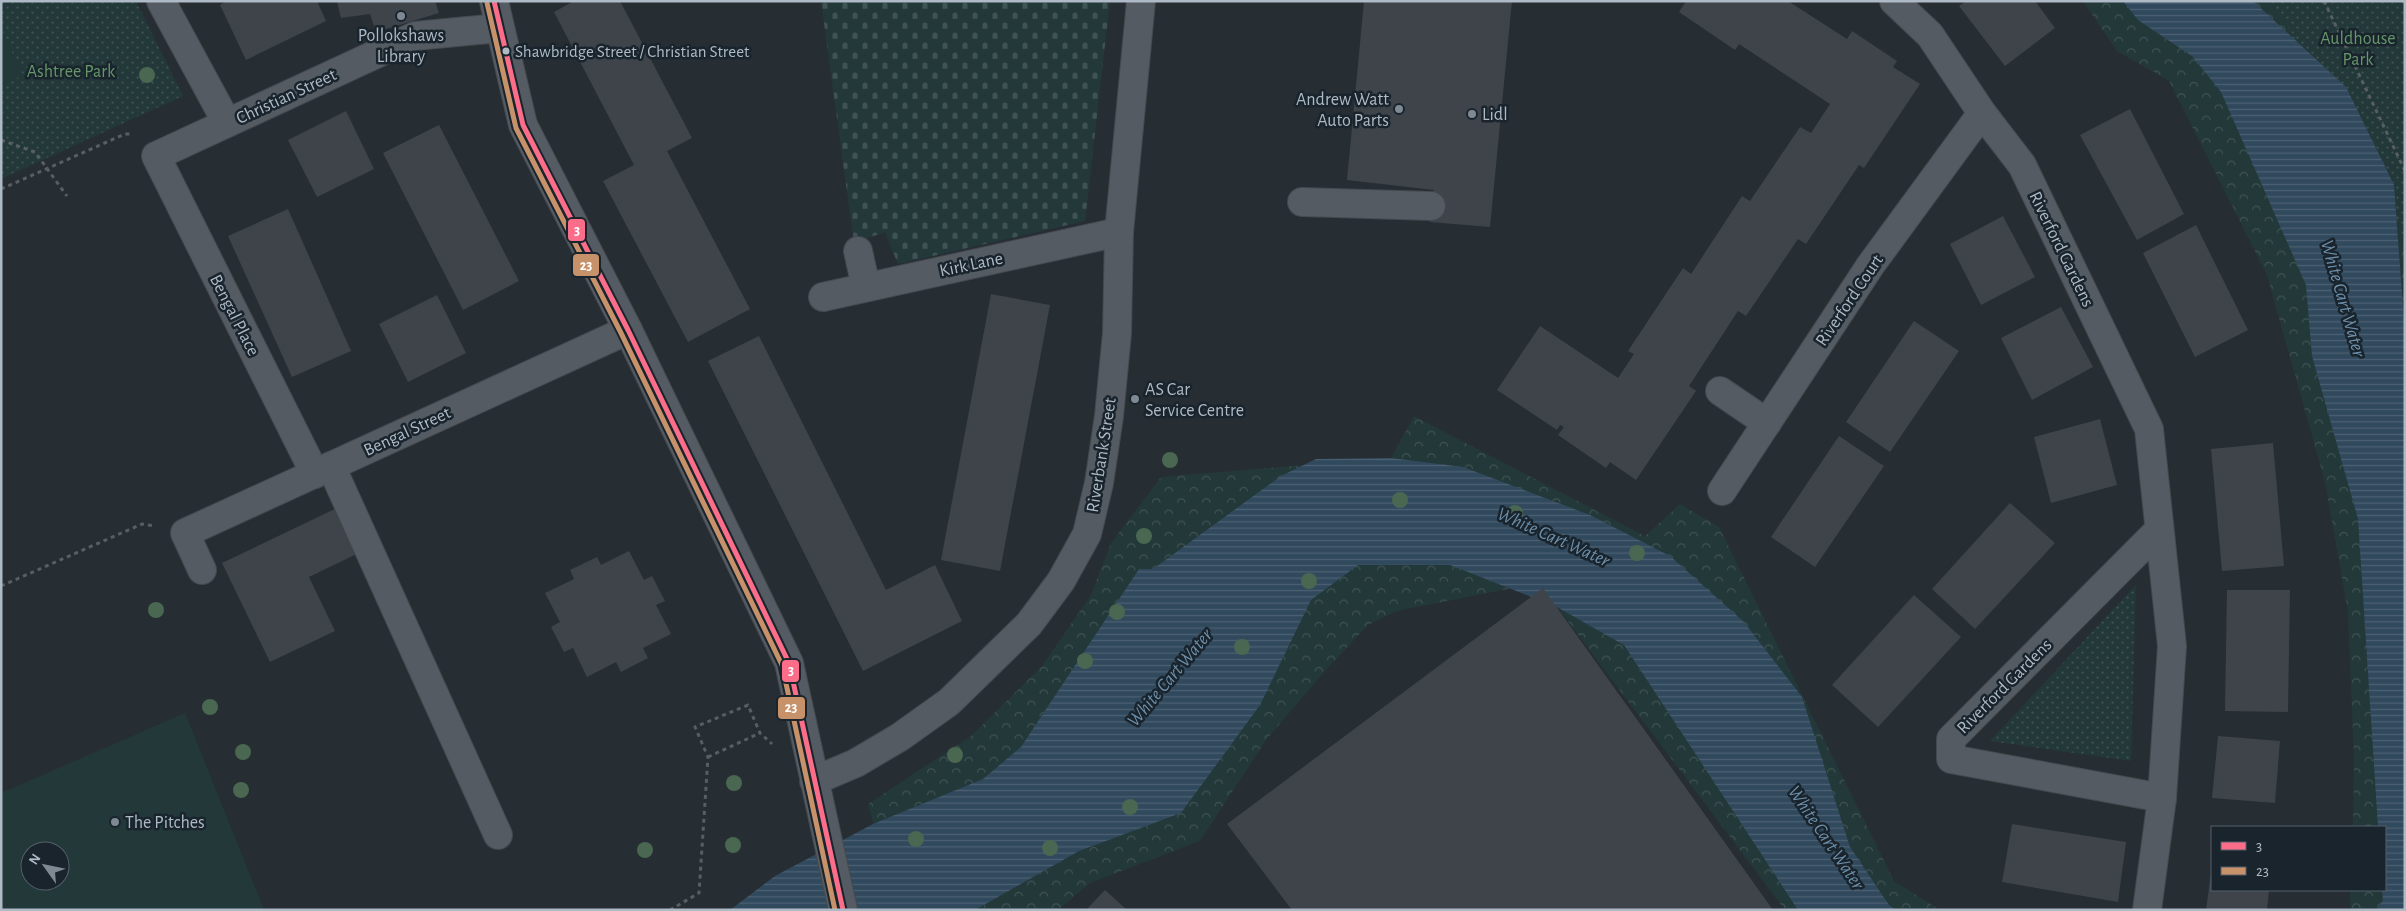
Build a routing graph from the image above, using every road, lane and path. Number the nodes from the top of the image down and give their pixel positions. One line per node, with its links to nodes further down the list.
1 (161, 1): 8 (street)
2 (494, 1): 6 (street)
3 (1141, 1): 17 (street, Riverbank Street)
4 (1894, 1): 7 (street, Riverford Gardens)
5 (2324, 1): 12 (path)
6 (499, 28): 8 (street, Christian Street); 21 (street)
7 (1982, 113): 23 (street, Riverford Court); 26 (street, Riverford Gardens)
8 (227, 123): 10 (street, Christian Street)
9 (1, 140): 11 (path)
10 (156, 156): 11 (path); 24 (street, Bengal Place)
11 (47, 169): 13 (path); 14 (path)
12 (2405, 171)
13 (1, 189)
14 (67, 196)
15 (1302, 202): 16 (street)
16 (1431, 206)
17 (1119, 232): 19 (street, Kirk Lane); 33 (street, Riverbank Street)
18 (858, 251): 19 (street)
19 (866, 287): 20 (street, Kirk Lane)
20 (823, 297)
21 (628, 330): 24 (street, Bengal Street); 33 (street)
22 (1720, 391): 23 (street)
23 (1767, 423): 25 (street, Riverford Court)
24 (323, 470): 27 (street, Bengal Street); 35 (street, Bengal Place)
25 (1722, 491)
26 (2159, 530): 34 (street, Riverford Gardens); 34 (street, Riverford Gardens)
27 (185, 533): 28 (street); 29 (path)
28 (202, 570)
29 (1, 586)
30 (760, 733): 31 (path); 32 (path); 32 (path)
31 (773, 745)
32 (708, 757): 36 (path)
33 (814, 780): 37 (street)
34 (2162, 798): 38 (street, Riverford Gardens)
35 (498, 835)
36 (670, 910)
37 (843, 910)
38 (2147, 910)

